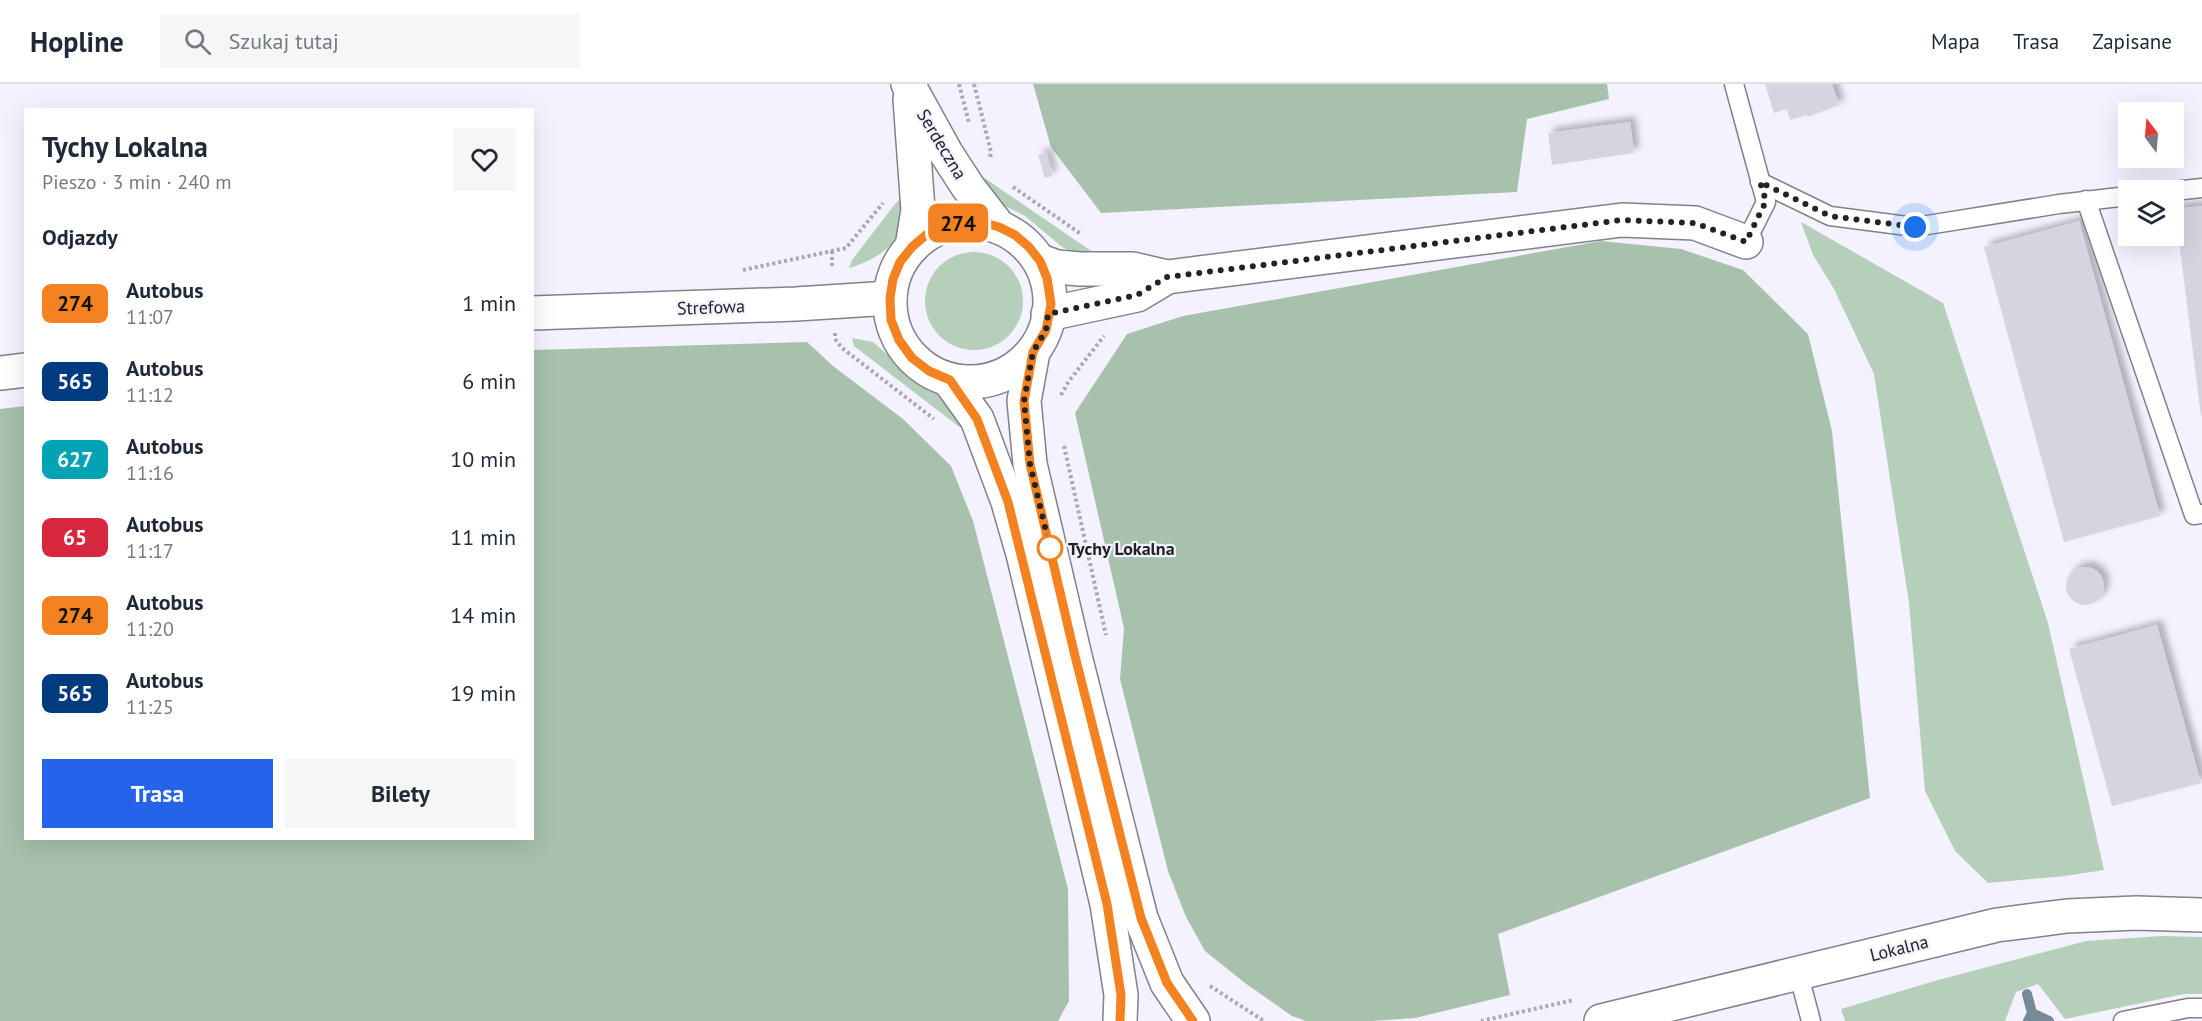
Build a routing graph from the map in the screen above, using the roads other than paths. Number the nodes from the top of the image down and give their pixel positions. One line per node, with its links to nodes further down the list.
1 (1734, 84): 3 (lane)
2 (909, 87): 8 (street, Serdeczna); 10 (street, Serdeczna)
3 (1760, 182): 7 (lane); 9 (lane)
4 (2202, 188): 5 (lane)
5 (2184, 190)
6 (2118, 197): 7 (lane)
7 (2086, 200): 20 (lane)
8 (999, 227): 10 (street); 11 (street)
9 (1746, 242): 12 (street)
10 (912, 247): 13 (street)
11 (1040, 261): 12 (street); 15 (street)
12 (1116, 284): 15 (street)
13 (890, 298): 14 (street, Strefowa); 19 (street)
14 (534, 313)
15 (1048, 314): 16 (street)
16 (1033, 352): 19 (street); 25 (street)
17 (24, 370): 18 (street)
18 (0, 373)
19 (950, 380): 24 (street)
20 (2202, 514)
21 (2202, 915): 22 (street, Lokalna)
22 (1798, 972): 26 (street, Lokalna); 27 (lane)
23 (2202, 1008): 28 (lane)
24 (1120, 1021)
25 (1193, 1021)
26 (1601, 1021)
27 (1811, 1021)
28 (2123, 1021)

